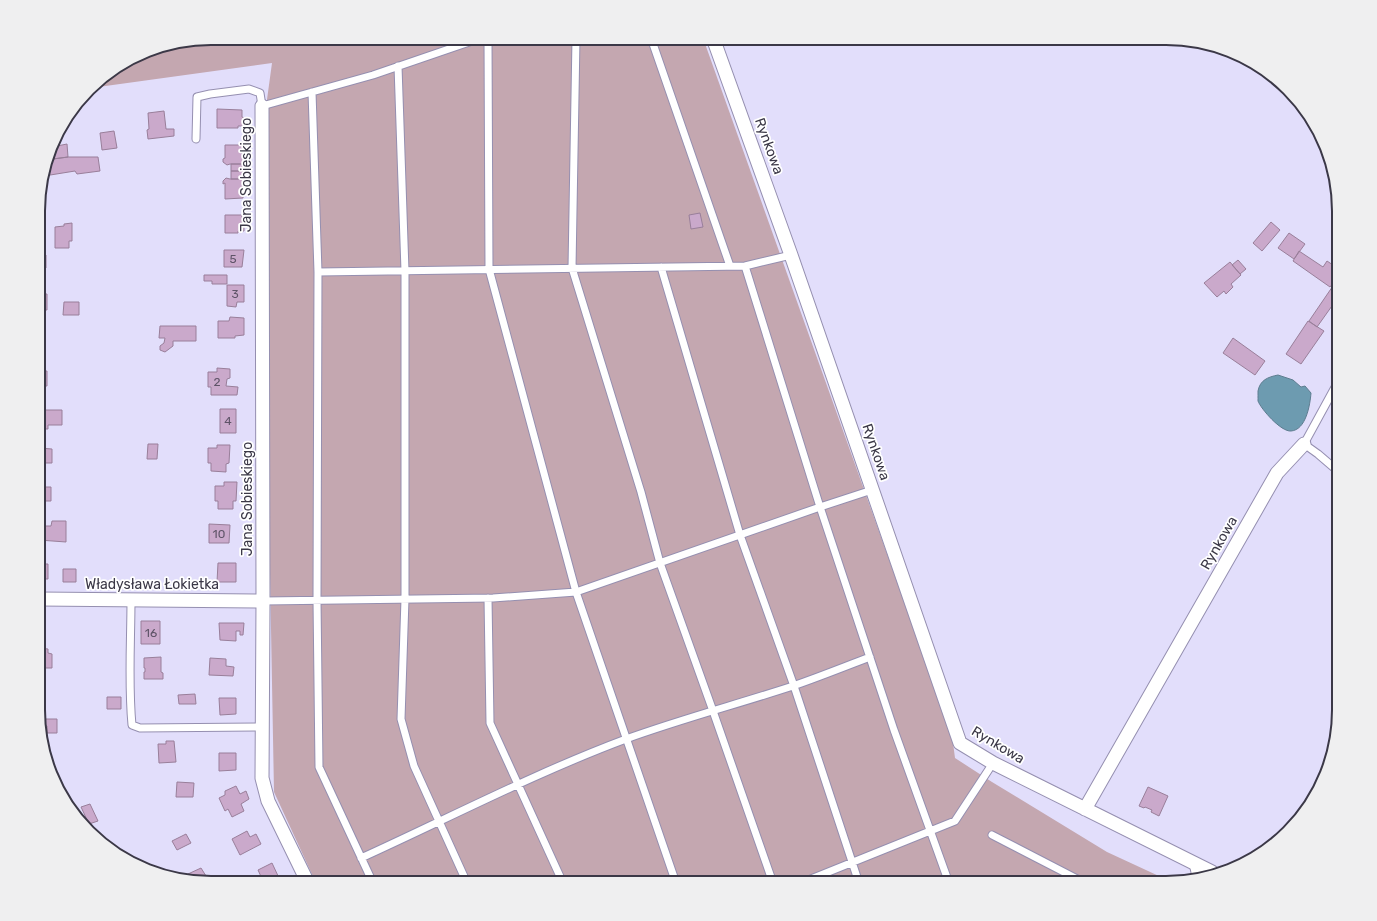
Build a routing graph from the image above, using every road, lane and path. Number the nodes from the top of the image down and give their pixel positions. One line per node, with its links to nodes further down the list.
1 (460, 45): 6 (lane)
2 (488, 45): 15 (lane)
3 (576, 45): 14 (lane)
4 (653, 45): 11 (lane)
5 (715, 45): 10 (street, Rynkowa)
6 (398, 66): 7 (lane); 16 (lane)
7 (312, 92): 8 (lane); 17 (lane)
8 (262, 106): 9 (lane); 31 (street, Jana Sobieskiego)
9 (196, 139)
10 (790, 254): 12 (lane); 21 (street, Rynkowa)
11 (730, 266): 12 (lane); 13 (lane)
12 (745, 266): 22 (lane)
13 (661, 267): 14 (lane); 23 (lane)
14 (572, 268): 15 (lane); 24 (lane)
15 (489, 269): 16 (lane); 25 (lane)
16 (405, 271): 17 (lane); 28 (lane)
17 (318, 272): 30 (lane)
18 (1332, 393): 19 (lane)
19 (1304, 444): 20 (lane); 39 (street, Rynkowa)
20 (1332, 466)
21 (872, 490): 22 (lane); 37 (street, Rynkowa)
22 (820, 507): 23 (lane); 32 (lane)
23 (740, 535): 24 (lane); 33 (lane)
24 (660, 563): 25 (lane); 34 (lane)
25 (576, 592): 26 (lane); 36 (lane)
26 (488, 598): 28 (lane); 38 (lane)
27 (45, 599): 29 (street, Władysława Łokietka)
28 (405, 599): 30 (lane); 40 (lane)
29 (132, 600): 31 (street, Władysława Łokietka); 35 (lane)
30 (317, 600): 31 (lane); 43 (lane)
31 (263, 601): 35 (street, Jana Sobieskiego)
32 (870, 657): 33 (lane); 41 (lane)
33 (794, 686): 34 (lane); 44 (lane)
34 (713, 710): 36 (lane); 53 (lane)
35 (262, 727): 48 (street, Jana Sobieskiego)
36 (626, 739): 38 (lane); 52 (lane)
37 (993, 763): 39 (street, Rynkowa); 41 (lane)
38 (518, 784): 40 (lane); 51 (lane)
39 (1086, 809): 45 (street, Rynkowa)
40 (440, 822): 43 (lane); 50 (lane)
41 (930, 831): 44 (lane); 56 (lane)
42 (992, 835): 57 (lane)
43 (361, 858): 49 (lane)
44 (852, 862): 54 (lane); 55 (lane)
45 (1193, 863): 46 (street, Rynkowa); 47 (lane)
46 (1208, 870)
47 (1195, 874)
48 (305, 876)
49 (370, 876)
50 (464, 876)
51 (560, 876)
52 (674, 876)
53 (771, 876)
54 (818, 876)
55 (857, 876)
56 (946, 876)
57 (1071, 876)

